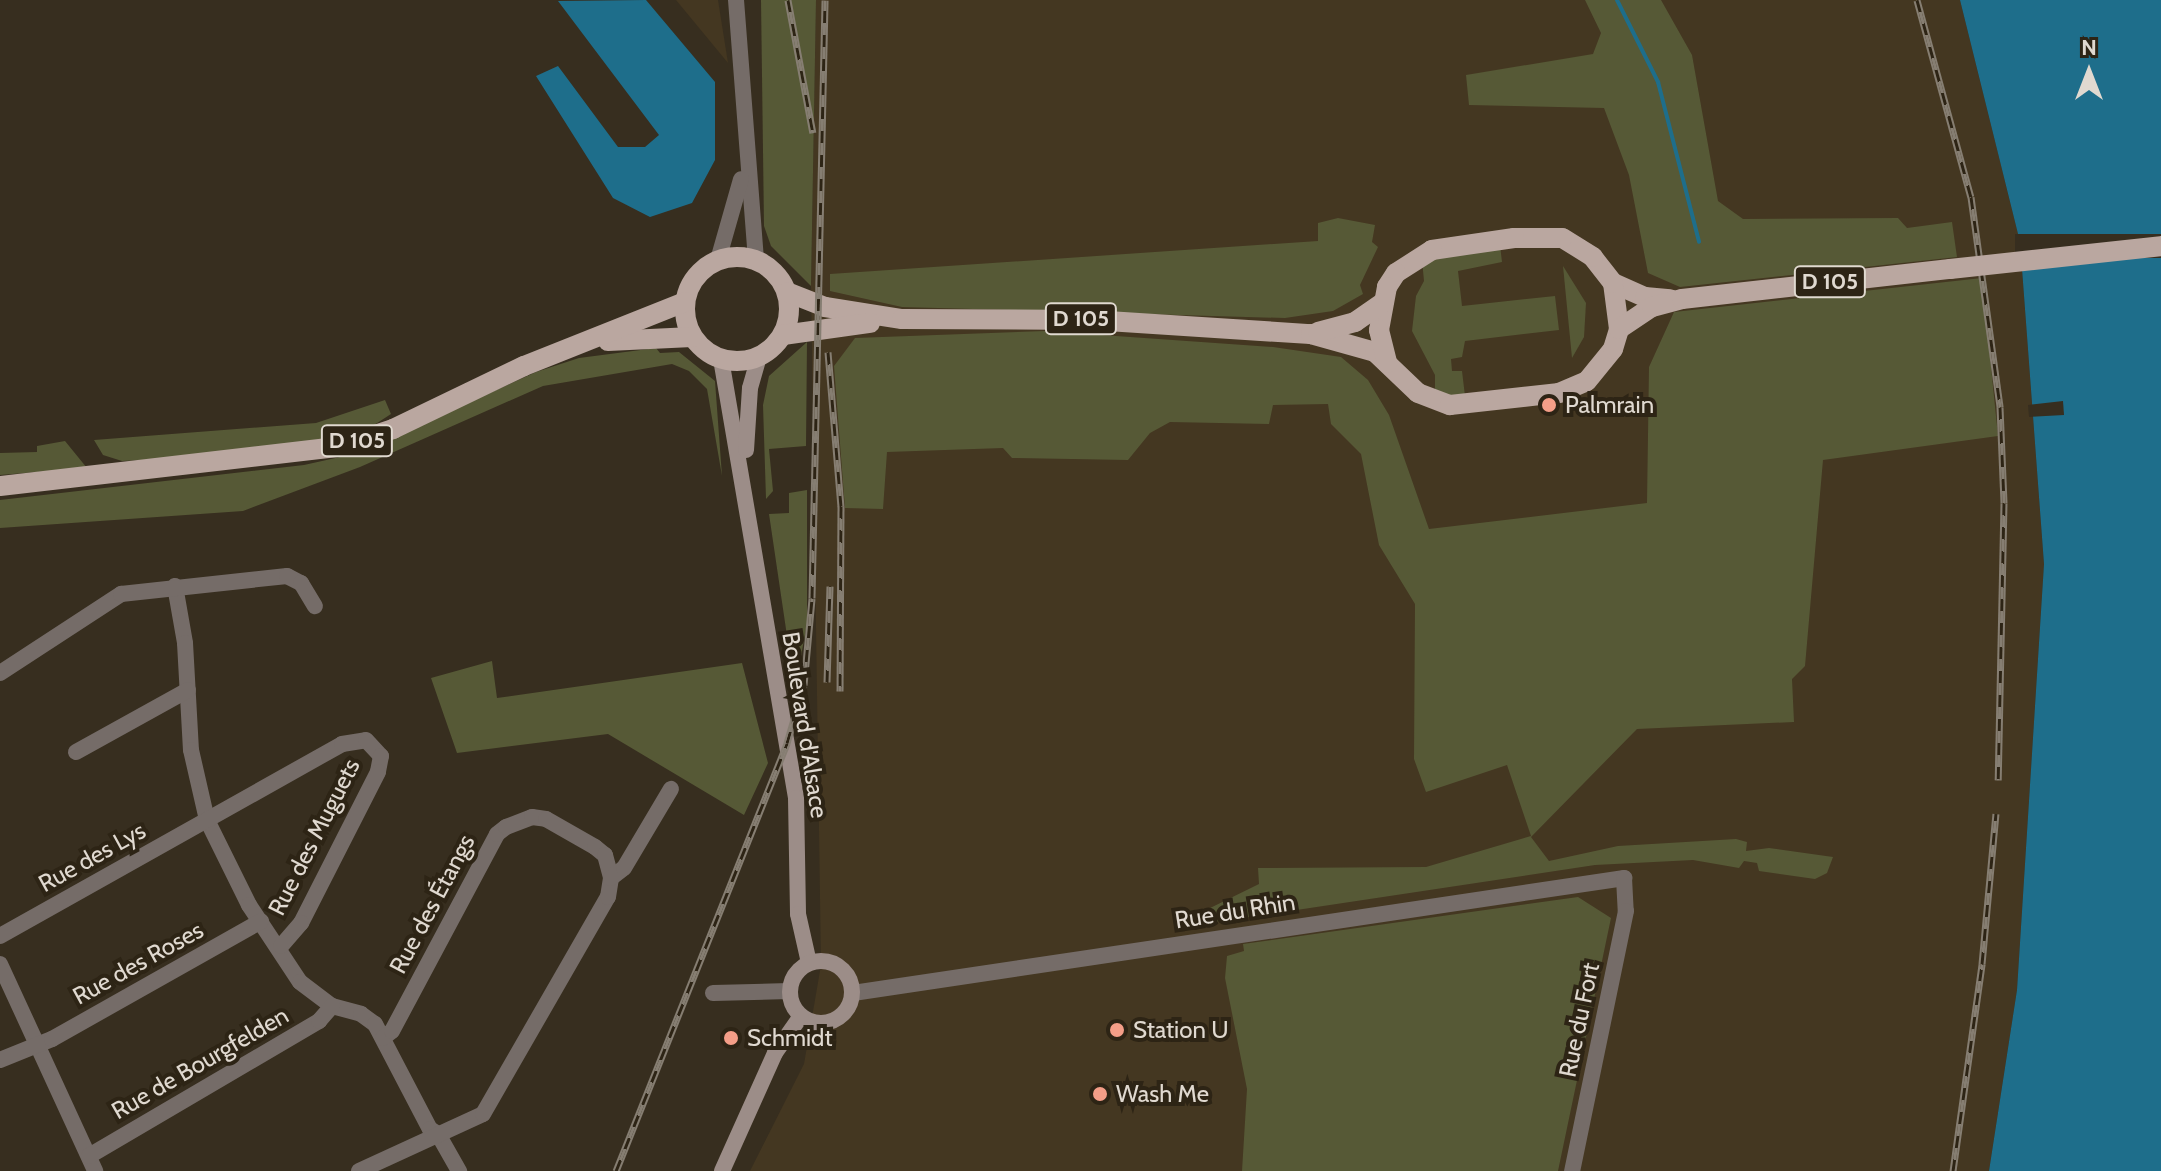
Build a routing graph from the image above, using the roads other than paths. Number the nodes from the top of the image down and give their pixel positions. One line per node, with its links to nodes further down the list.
1 (736, 0): 2 (street)
2 (745, 162): 4 (street); 5 (street)
3 (2161, 246): 8 (main road, D 105, bridge)
4 (718, 260): 5 (main road); 9 (main road)
5 (756, 260): 7 (main road)
6 (1613, 283): 8 (main road, D 105); 10 (main road); 12 (main road)
7 (787, 292): 11 (main road, D 105); 14 (main road)
8 (1682, 299): 12 (main road, D 105)
9 (685, 302): 15 (main road); 16 (main road, D 105)
10 (1382, 303): 13 (main road, D 105); 19 (main road)
11 (902, 319): 13 (main road, D 105); 14 (main road, D 105)
12 (1619, 329): 19 (main road)
13 (1311, 334): 19 (main road, D 105)
14 (783, 335): 17 (main road)
15 (692, 337): 16 (main road, D 105); 18 (main road)
16 (585, 343): 20 (main road, D 105)
17 (759, 357): 18 (main road); 21 (main road, Boulevard d'Alsace)
18 (721, 359): 21 (main road, Boulevard d'Alsace)
19 (1387, 363)
20 (0, 486)
21 (745, 496): 34 (main road, Boulevard d'Alsace)
22 (175, 586): 23 (street); 24 (street); 25 (street)
23 (315, 606)
24 (0, 673)
25 (188, 690): 26 (street); 28 (street)
26 (76, 752)
27 (671, 789): 29 (street)
28 (207, 820): 31 (street); 32 (street, Rue des Lys); 33 (street, Rue des Muguets)
29 (611, 878): 41 (street, Rue des Étangs); 44 (street)
30 (1624, 878): 38 (street, Rue du Rhin); 49 (street, Rue du Fort)
31 (261, 921): 33 (street); 42 (street, Rue des Roses)
32 (0, 936)
33 (281, 946): 39 (street)
34 (809, 963): 36 (main road); 38 (main road)
35 (1, 966): 42 (street)
36 (789, 991): 37 (street); 40 (main road)
37 (713, 993)
38 (853, 993): 40 (main road)
39 (332, 1006): 41 (street); 45 (street, Rue de Bourgfelden)
40 (801, 1016): 48 (main road)
41 (383, 1038): 44 (street)
42 (38, 1045): 43 (street, Rue des Roses); 45 (street)
43 (0, 1060)
44 (438, 1134): 46 (street); 47 (street)
45 (92, 1163)
46 (359, 1171)
47 (459, 1171)
48 (722, 1171)
49 (1572, 1171)

